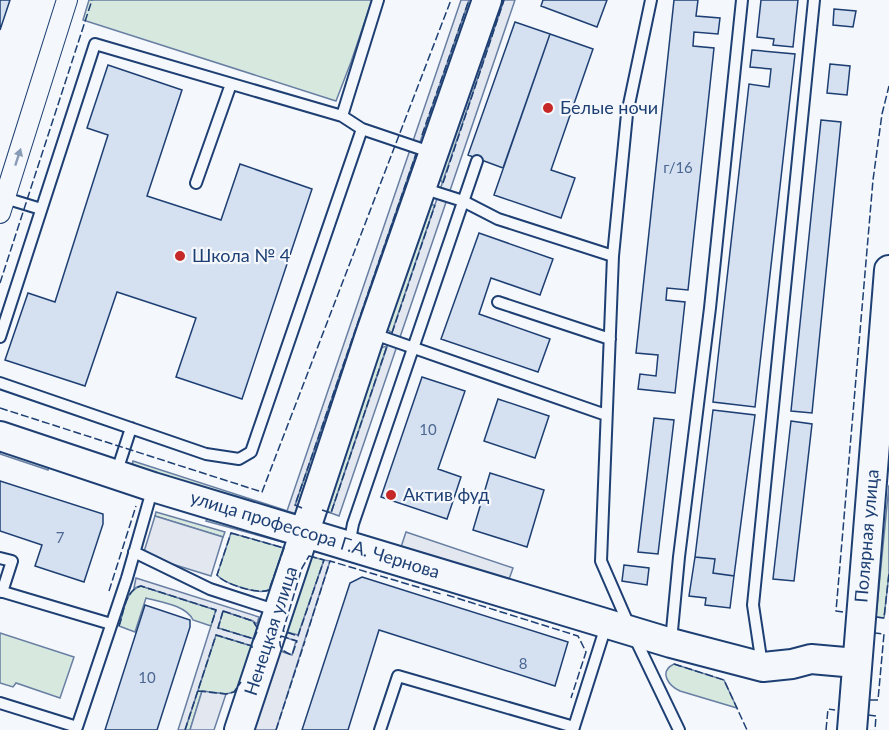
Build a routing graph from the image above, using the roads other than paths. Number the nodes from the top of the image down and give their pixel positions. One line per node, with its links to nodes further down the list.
1 (67, 0): 15 (street, one-way to 1)
2 (378, 0): 8 (lane)
3 (487, 0): 10 (street, Ненецкая улица)
4 (651, 0): 17 (lane)
5 (742, 0): 38 (lane)
6 (814, 0): 40 (lane)
7 (231, 84): 8 (lane); 12 (lane); 16 (lane)
8 (342, 116): 9 (lane)
9 (362, 129): 10 (lane); 26 (lane)
10 (434, 153): 13 (street, Ненецкая улица)
11 (477, 161): 14 (lane)
12 (196, 183)
13 (422, 188): 14 (lane); 20 (street, Ненецкая улица)
14 (463, 201): 17 (lane); 23 (lane)
15 (2, 206): 16 (lane)
16 (41, 209): 21 (lane)
17 (613, 256): 22 (lane)
18 (889, 270): 39 (street, Полярная улица)
19 (498, 302): 22 (lane)
20 (371, 332): 23 (lane); 30 (street, Ненецкая улица)
21 (0, 337)
22 (610, 339): 25 (lane)
23 (412, 347): 25 (lane); 31 (lane)
24 (0, 384): 26 (lane)
25 (606, 415): 37 (lane)
26 (131, 428): 28 (lane)
27 (0, 436): 28 (street, улица профессора Г.А. Чернова)
28 (116, 474): 29 (street, улица профессора Г.А. Чернова)
29 (153, 487): 30 (street, улица профессора Г.А. Чернова); 32 (lane)
30 (303, 533): 31 (street, улица профессора Г.А. Чернова); 35 (street, Ненецкая улица)
31 (349, 545): 37 (street, улица профессора Г.А. Чернова)
32 (134, 552): 35 (lane); 36 (lane)
33 (0, 558): 34 (lane)
34 (1, 591): 36 (lane)
35 (278, 611): 43 (street, Ненецкая улица)
36 (111, 624): 41 (lane)
37 (619, 626): 38 (street, улица профессора Г.А. Чернова); 42 (lane); 45 (lane)
38 (671, 643): 40 (street, улица профессора Г.А. Чернова)
39 (856, 663): 40 (street); 46 (street, Полярная улица)
40 (763, 667)
41 (0, 703)
42 (574, 729): 44 (lane)
43 (239, 730)
44 (380, 730)
45 (679, 730)
46 (852, 730)

